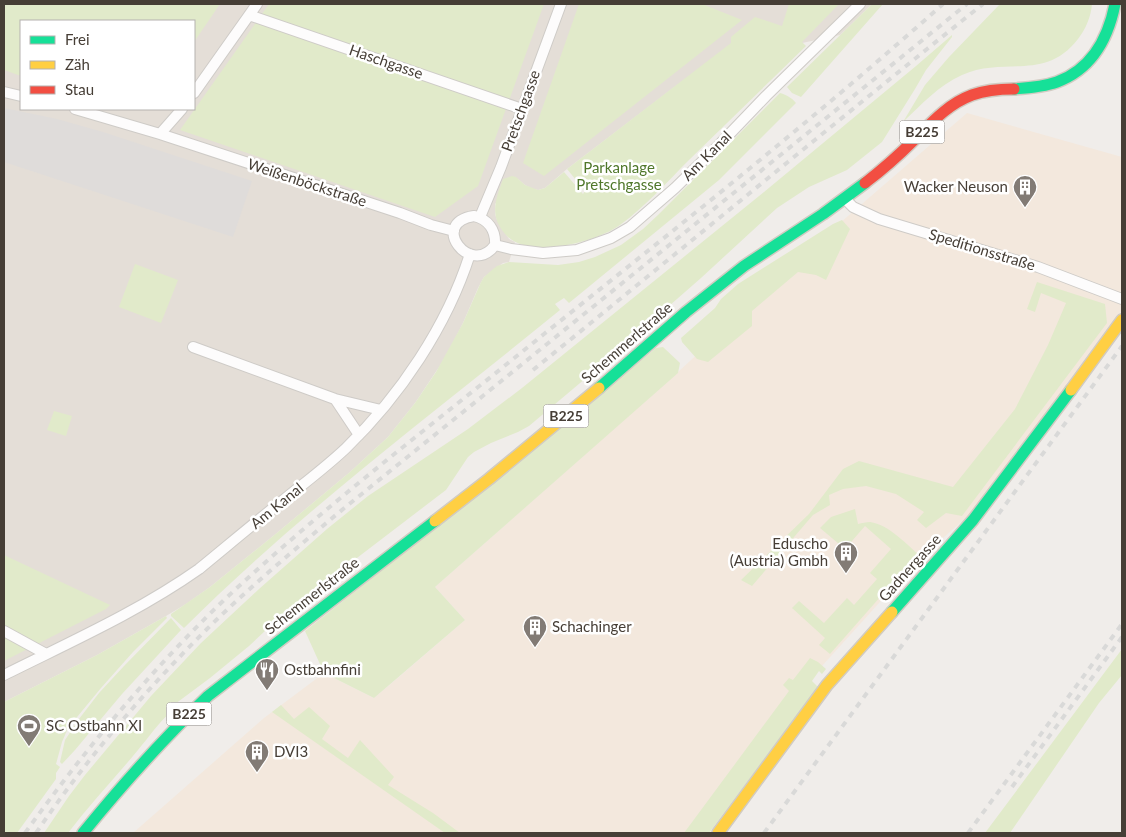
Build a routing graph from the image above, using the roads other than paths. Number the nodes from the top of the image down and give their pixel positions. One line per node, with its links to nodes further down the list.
1 (257, 4): 5 (street)
2 (561, 4): 9 (street, Pretschgasse)
3 (860, 4): 16 (street, Am Kanal)
4 (1115, 4): 13 (main road, Schemmerlstraße / B225)
5 (249, 16): 7 (street); 9 (street, Haschgasse)
6 (5, 92): 8 (street)
7 (195, 92)
8 (20, 96)
9 (522, 109): 14 (street, Pretschgasse)
10 (78, 110): 12 (street, Weißenböckstraße)
11 (181, 110): 12 (street)
12 (160, 134): 15 (street, Weißenböckstraße)
13 (846, 199): 18 (street, Speditionsstraße); 27 (main road, Schemmerlstraße / B225)
14 (480, 217): 15 (street); 16 (street)
15 (454, 231): 17 (street)
16 (495, 245): 17 (street)
17 (470, 254): 22 (street, Am Kanal)
18 (1122, 299)
19 (1122, 320): 28 (main road, Gadnergasse)
20 (193, 347): 21 (street)
21 (335, 398): 22 (street); 23 (street)
22 (382, 410): 23 (street, Am Kanal)
23 (359, 435): 25 (street, Am Kanal)
24 (4, 631): 25 (street)
25 (46, 654): 26 (street, Am Kanal)
26 (4, 675)
27 (83, 833)
28 (718, 833)

